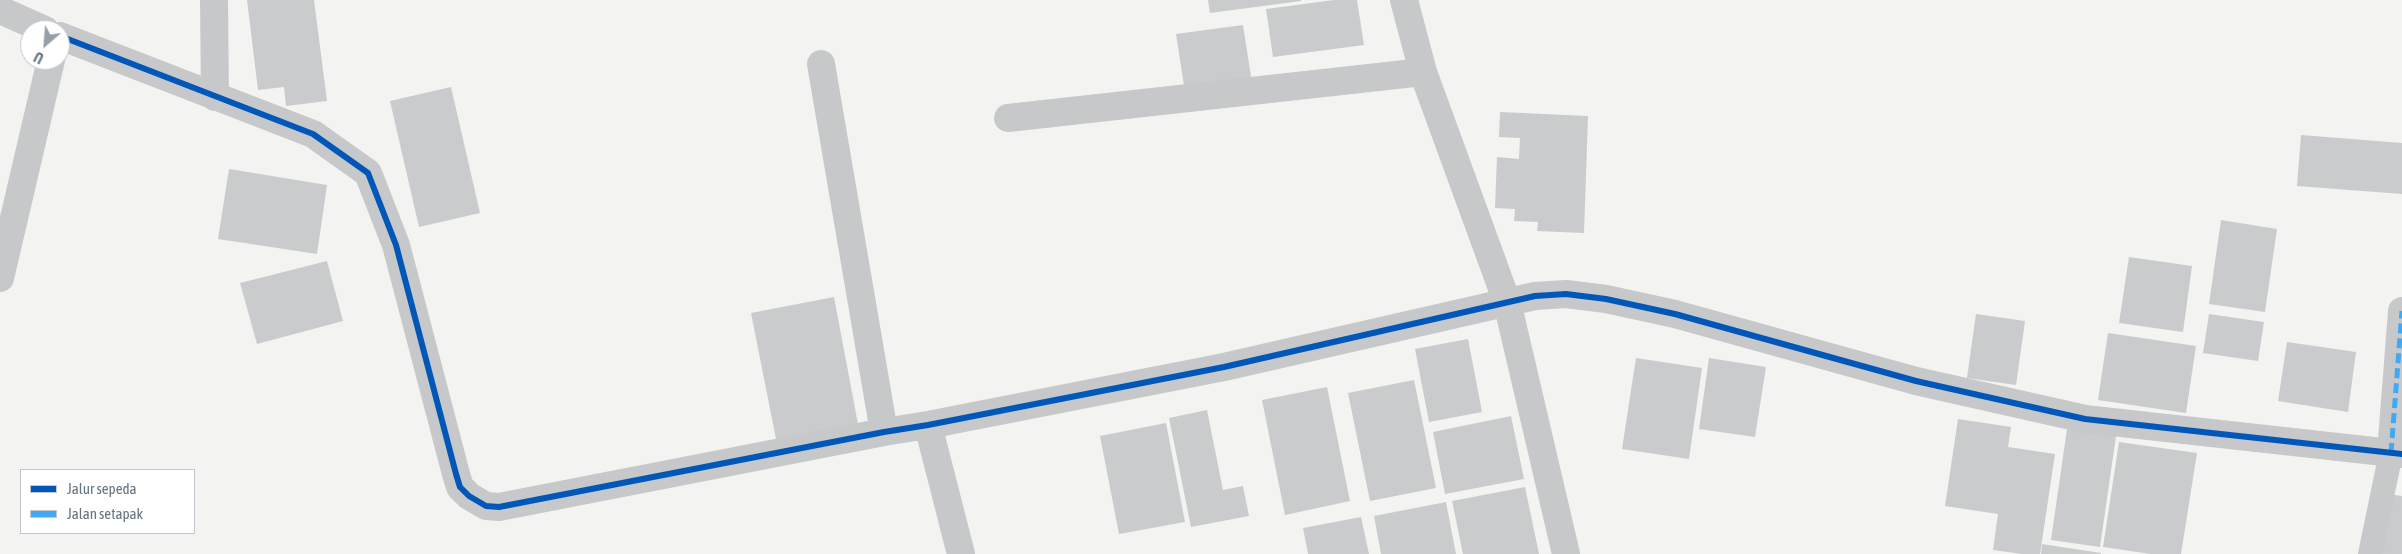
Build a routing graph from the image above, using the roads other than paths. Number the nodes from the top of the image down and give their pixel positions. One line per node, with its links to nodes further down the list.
1 (214, 0): 9 (street)
2 (1404, 0): 8 (street)
3 (0, 10): 4 (street)
4 (22, 20)
5 (70, 40): 9 (street)
6 (820, 64): 15 (street)
7 (49, 70): 11 (street)
8 (1423, 72): 10 (street); 12 (street)
9 (215, 97): 15 (street)
10 (1008, 118)
11 (0, 278)
12 (1507, 302): 14 (street); 16 (street); 18 (street)
13 (2402, 311): 16 (street)
14 (928, 425): 15 (street); 17 (street)
15 (884, 432)
16 (2397, 453): 19 (lane)
17 (961, 554)
18 (1566, 554)
19 (2370, 554)

